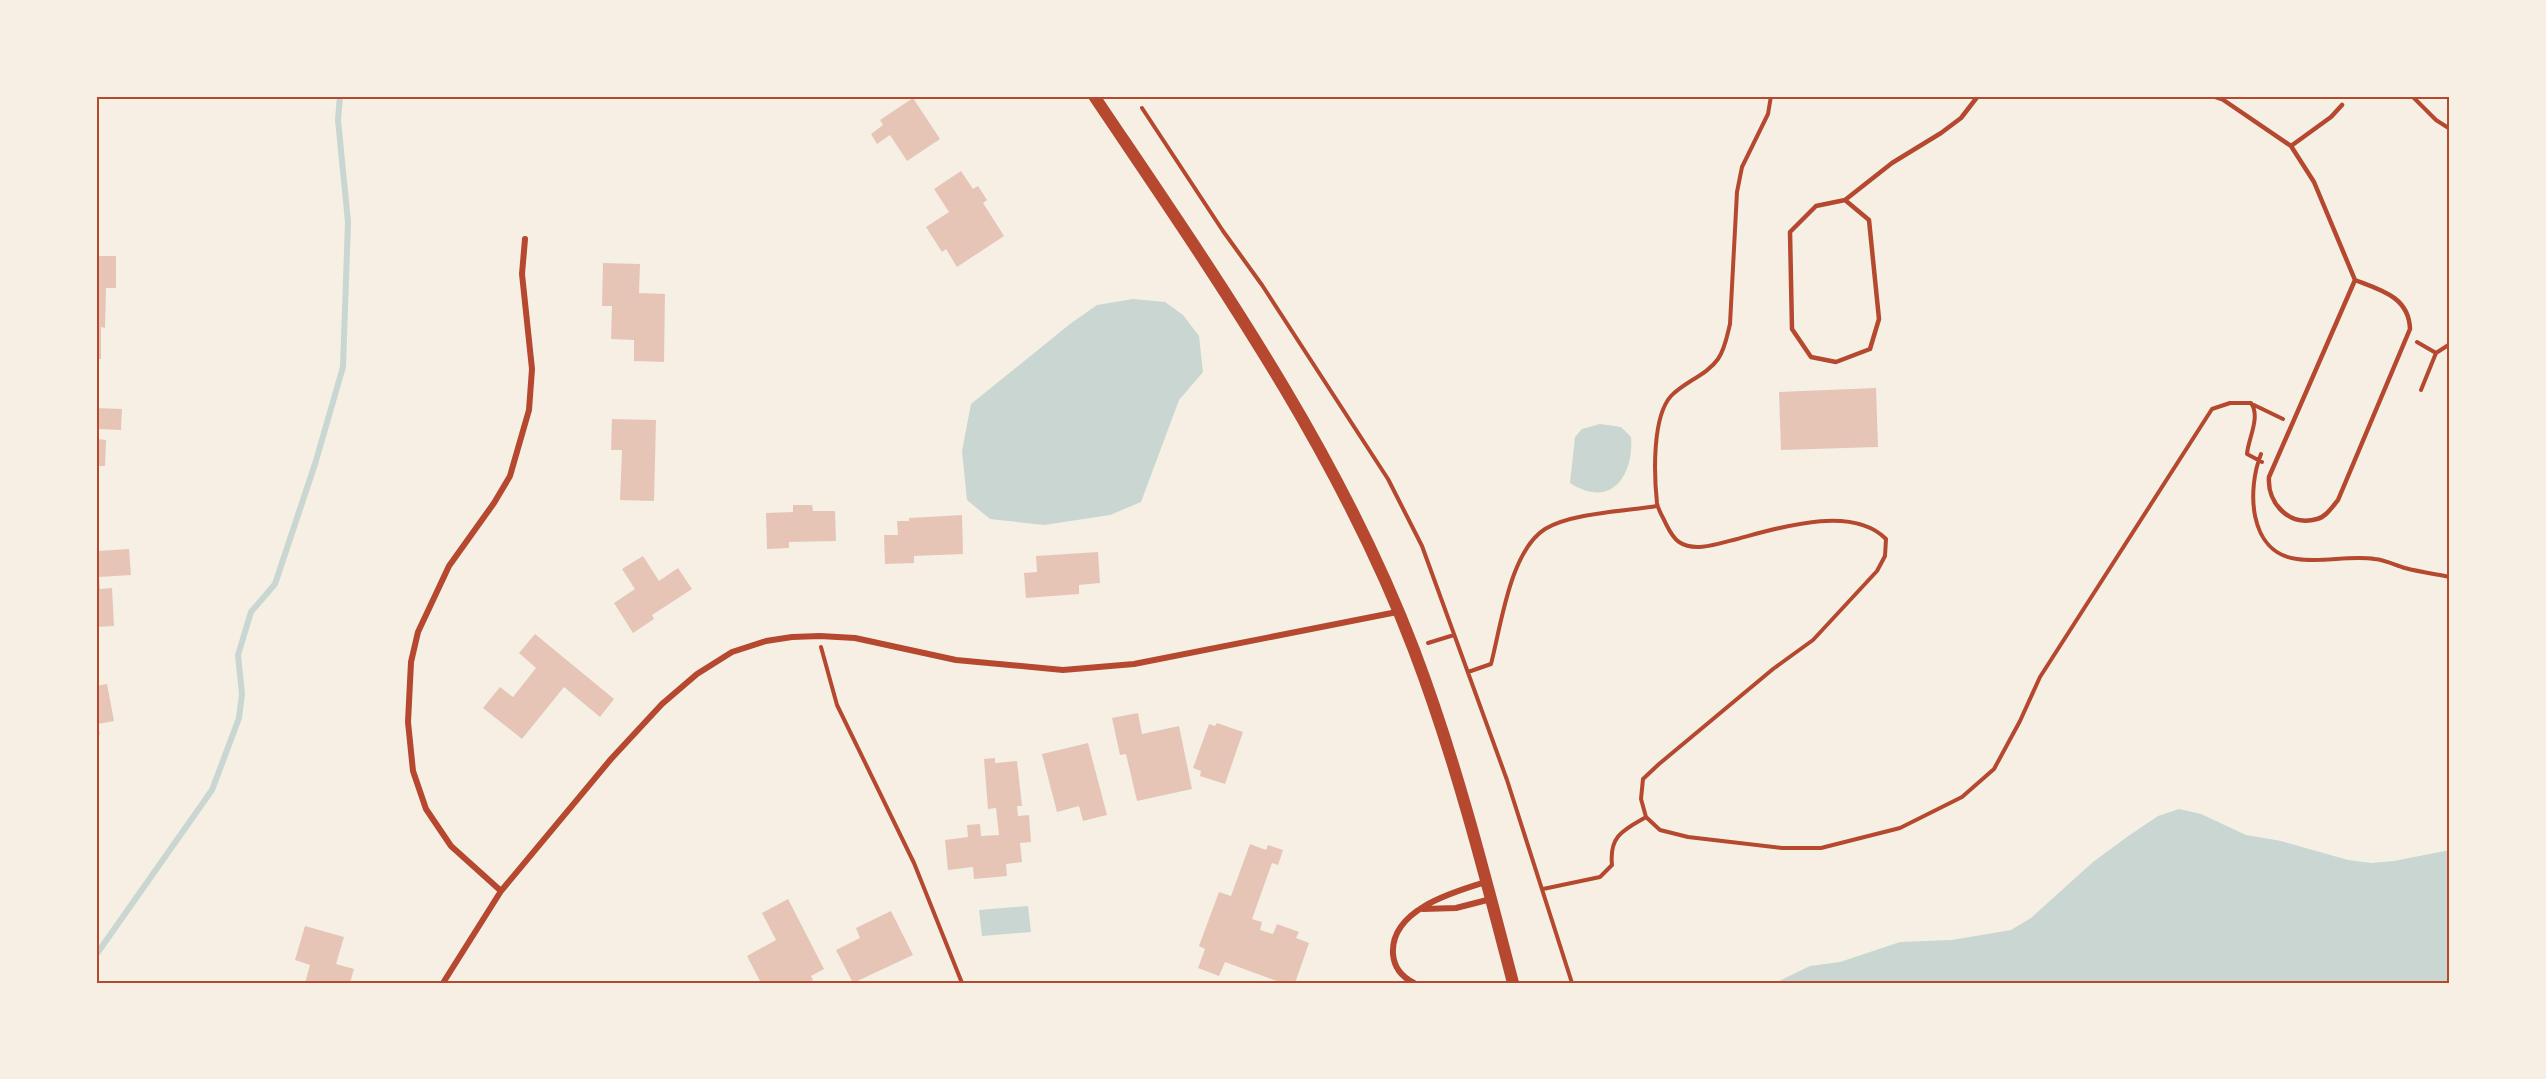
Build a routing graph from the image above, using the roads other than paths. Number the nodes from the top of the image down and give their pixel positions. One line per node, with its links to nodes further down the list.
1 (1094, 96): 9 (main road)
2 (1978, 96): 6 (lane)
3 (2214, 96): 5 (lane)
4 (2342, 105): 5 (lane)
5 (2290, 146): 8 (lane)
6 (1845, 200): 6 (lane)
7 (525, 239): 11 (street)
8 (2355, 280): 8 (lane)
9 (1398, 612): 10 (main road); 11 (street)
10 (1486, 882): 12 (main road); 13 (street)
11 (501, 891): 14 (street)
12 (1491, 899): 13 (street); 16 (main road)
13 (1419, 909): 15 (street)
14 (443, 983)
15 (1414, 983)
16 (1513, 983)

